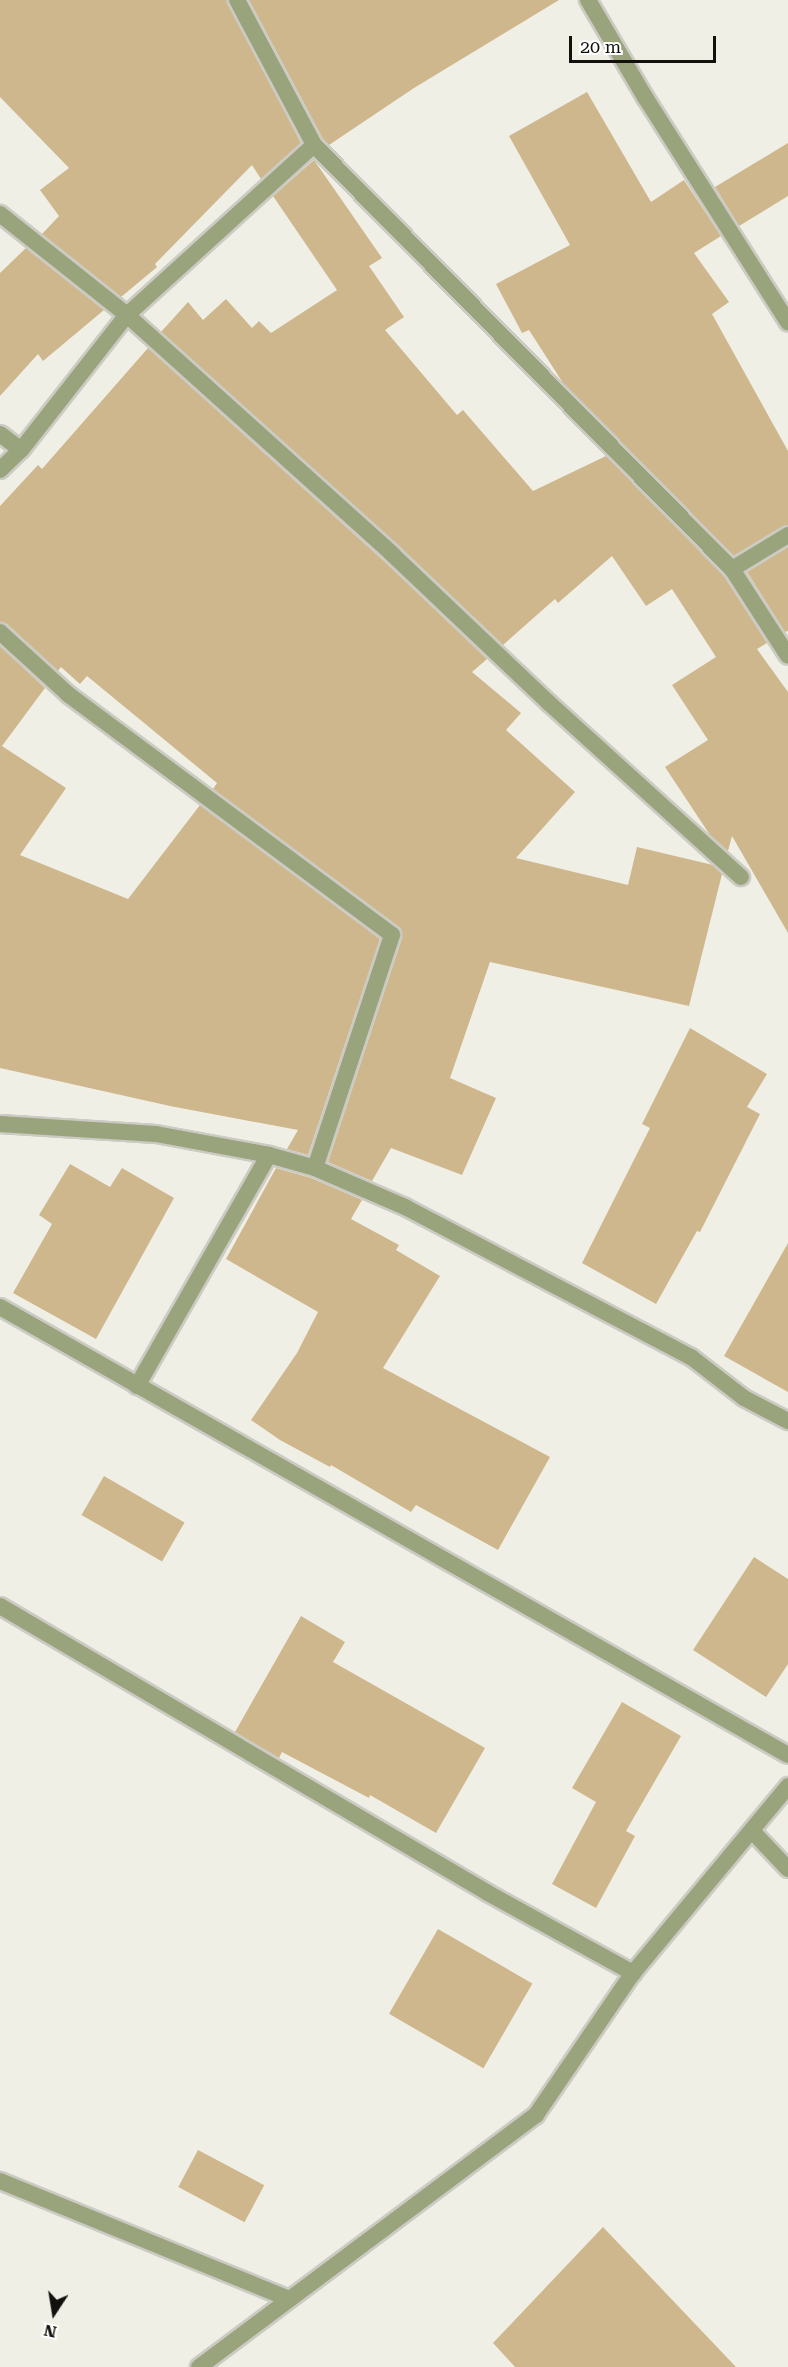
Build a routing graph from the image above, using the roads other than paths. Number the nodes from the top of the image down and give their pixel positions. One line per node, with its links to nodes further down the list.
1 (237, 0): 3 (street)
2 (588, 0): 6 (street)
3 (314, 145): 5 (street); 11 (street)
4 (0, 214): 5 (street)
5 (127, 315): 8 (street); 14 (street)
6 (788, 322)
7 (0, 434): 8 (street)
8 (21, 450): 9 (street)
9 (0, 470)
10 (788, 535): 11 (street)
11 (732, 569): 13 (street)
12 (0, 632): 17 (street)
13 (788, 656)
14 (741, 877)
15 (0, 1124): 16 (street)
16 (269, 1155): 17 (street); 19 (street)
17 (315, 1168): 20 (street)
18 (0, 1307): 19 (street)
19 (137, 1386): 22 (street)
20 (788, 1421)
21 (0, 1606): 26 (street)
22 (788, 1755)
23 (788, 1786): 24 (street)
24 (753, 1832): 25 (street); 26 (street)
25 (788, 1869)
26 (633, 1973): 28 (street)
27 (0, 2181): 28 (street)
28 (289, 2299): 29 (street)
29 (199, 2367)

